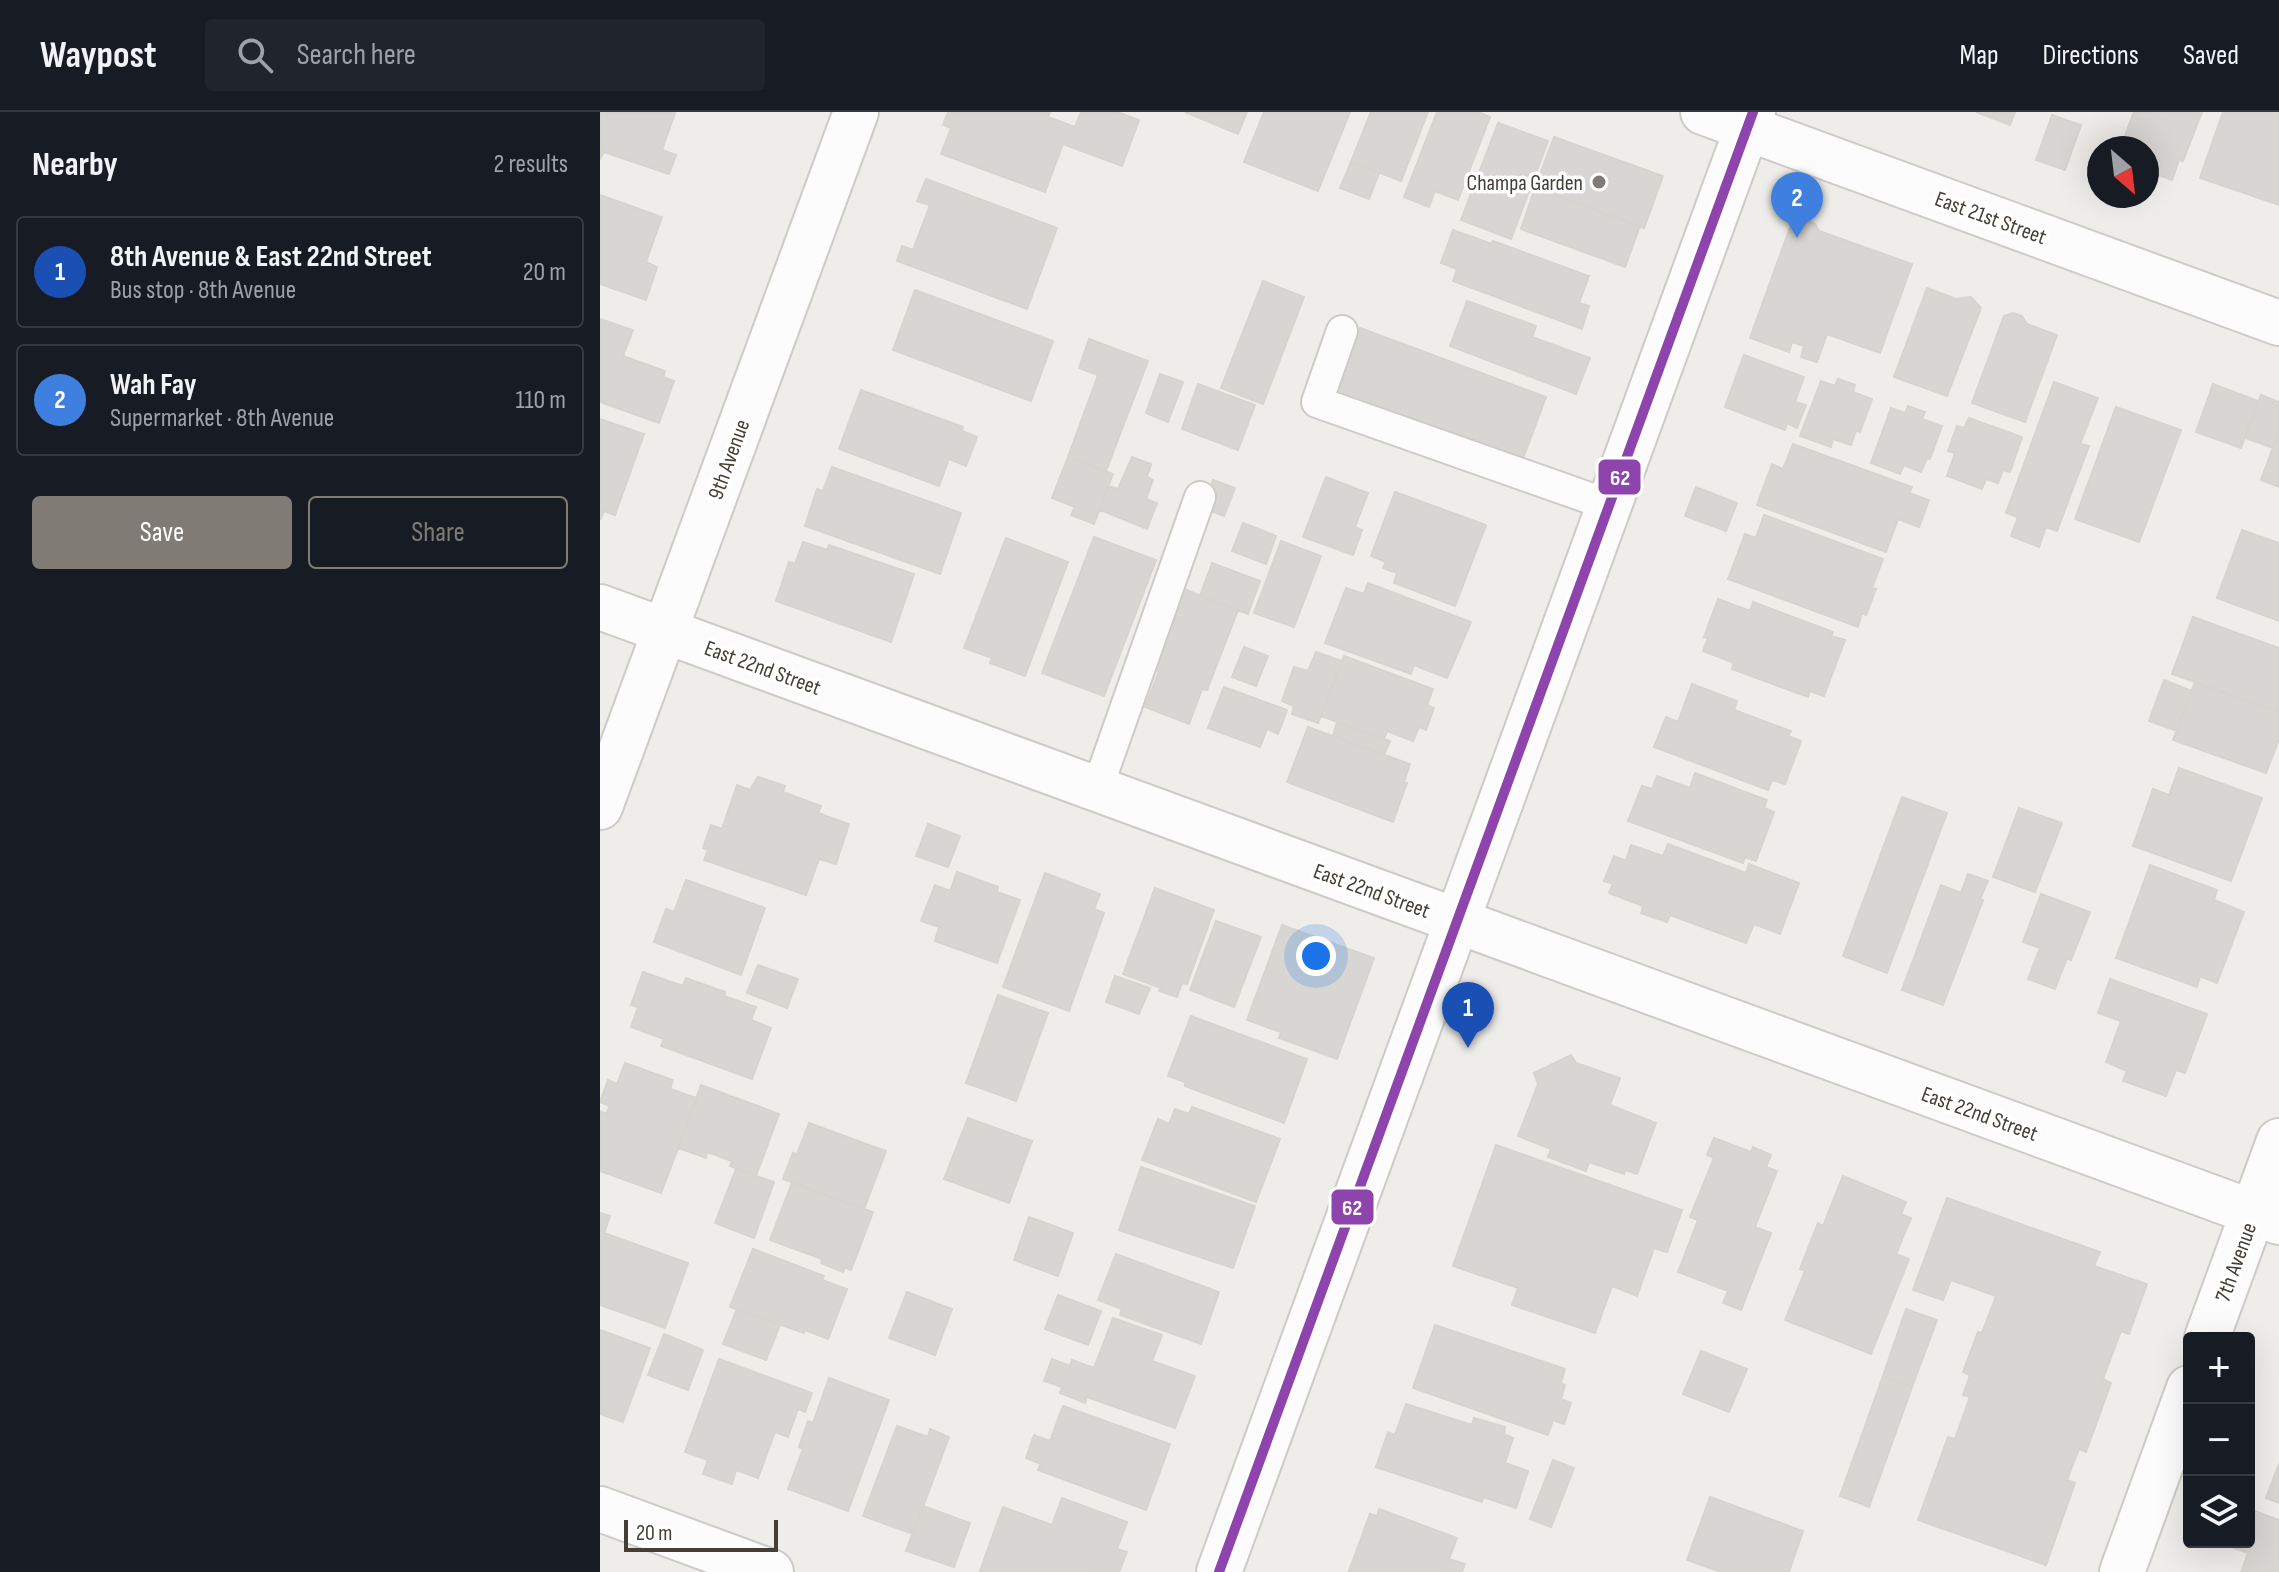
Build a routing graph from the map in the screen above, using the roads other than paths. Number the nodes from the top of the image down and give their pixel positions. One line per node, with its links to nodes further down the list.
1 (856, 112): 9 (street, 9th Avenue)
2 (1703, 112): 3 (street, East 21st Street)
3 (1750, 120): 4 (street, East 21st Street); 7 (street)
4 (2279, 323)
5 (1342, 331): 7 (lane)
6 (1200, 497): 10 (lane)
7 (1609, 505): 12 (street)
8 (600, 607): 9 (street, East 22nd Street)
9 (664, 631): 10 (street, East 22nd Street); 11 (street, 9th Avenue)
10 (1097, 789): 12 (street, East 22nd Street)
11 (600, 807)
12 (1457, 921): 14 (street, East 22nd Street); 19 (street)
13 (2279, 1141): 14 (street, 7th Avenue)
14 (2266, 1217): 15 (street, 7th Avenue)
15 (2210, 1332)
16 (2183, 1404): 20 (street)
17 (600, 1509): 18 (street)
18 (771, 1572)
19 (1219, 1572)
20 (2122, 1572)

